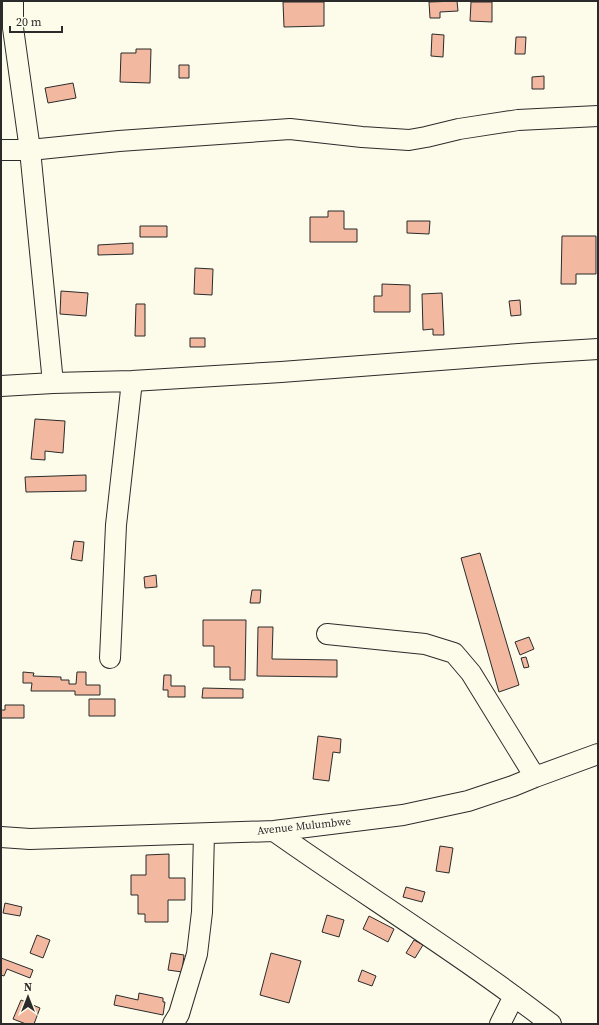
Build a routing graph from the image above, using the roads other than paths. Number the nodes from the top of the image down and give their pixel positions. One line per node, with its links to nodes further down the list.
1 (13, 1): 4 (street)
2 (598, 116): 4 (street)
3 (1, 150): 4 (street)
4 (30, 150): 7 (street)
5 (598, 349): 6 (street)
6 (132, 381): 7 (street); 10 (street)
7 (53, 383): 8 (street)
8 (1, 386)
9 (327, 634): 12 (street)
10 (110, 658)
11 (598, 754): 12 (street, Avenue Mulumbwe)
12 (535, 777): 13 (street, Avenue Mulumbwe)
13 (274, 831): 14 (street, Avenue Mulumbwe); 16 (street)
14 (204, 834): 15 (street, Avenue Mulumbwe); 17 (street)
15 (1, 837)
16 (514, 996): 18 (street); 19 (street)
17 (173, 1024)
18 (500, 1024)
19 (551, 1024)

